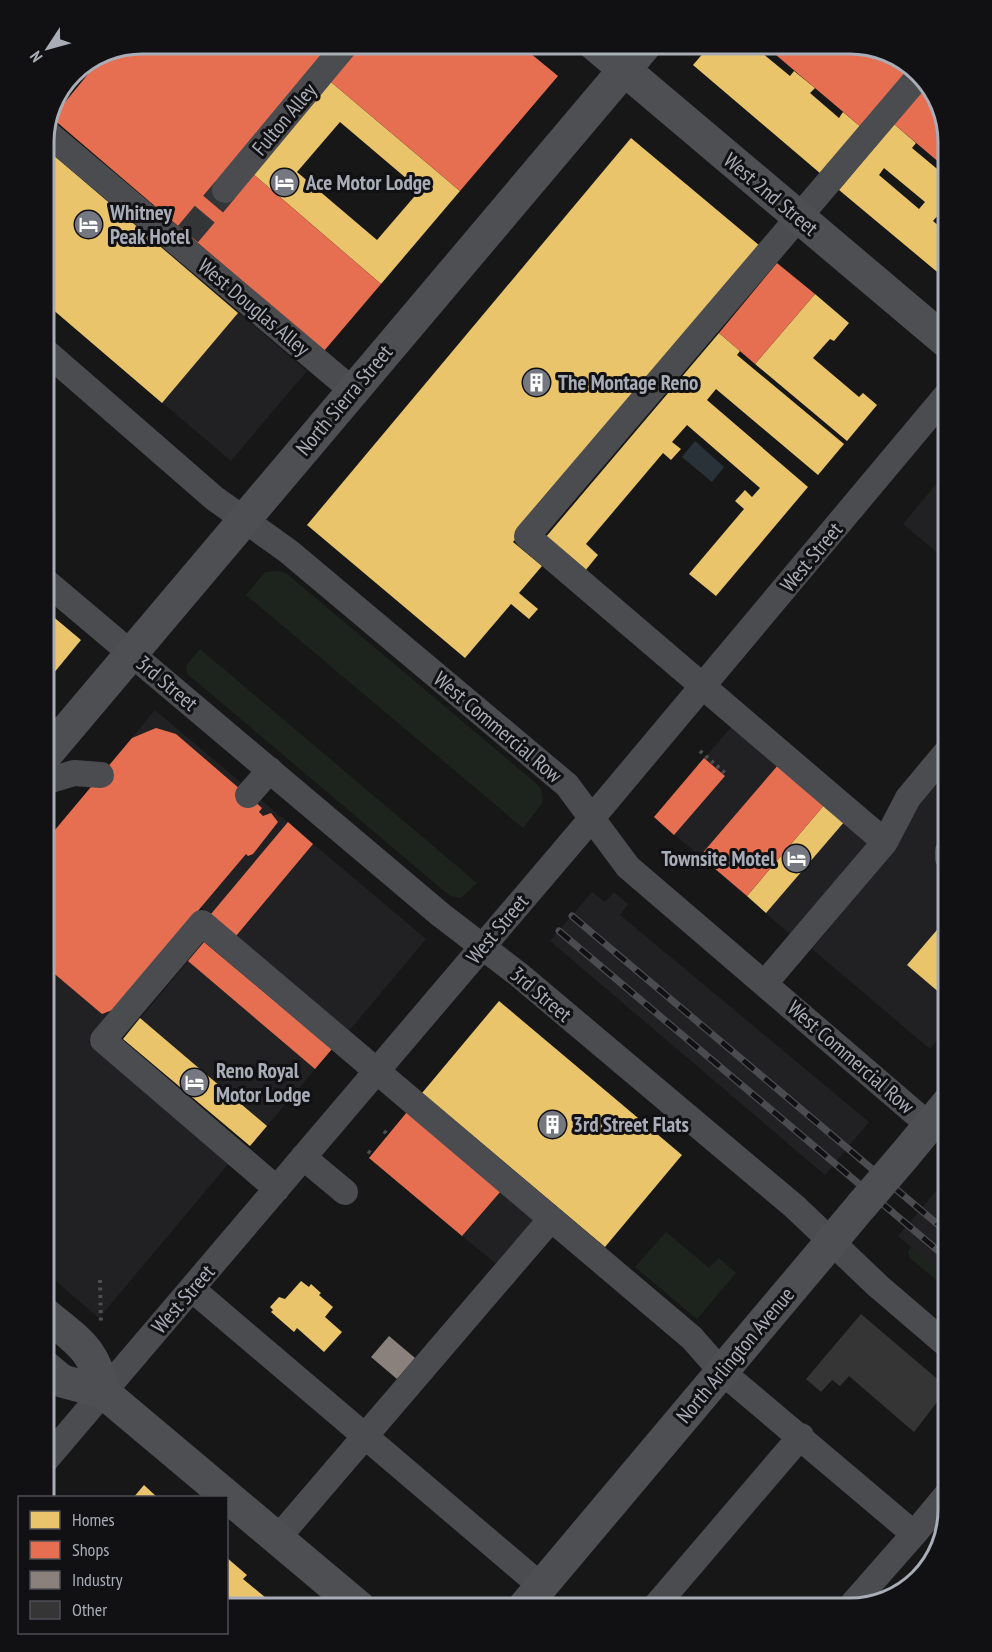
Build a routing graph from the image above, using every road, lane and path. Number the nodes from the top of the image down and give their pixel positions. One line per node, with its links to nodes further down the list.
1 (338, 54): 7 (street, Fulton Alley)
2 (606, 54): 4 (main road, West 2nd Street)
3 (637, 54): 4 (main road, North Sierra Street)
4 (624, 69): 8 (main road, West 2nd Street); 11 (main road, North Sierra Street)
5 (914, 82): 8 (street)
6 (54, 138): 11 (street, West Douglas Alley)
7 (225, 190)
8 (800, 218): 9 (main road, West 2nd Street); 16 (street)
9 (938, 335)
10 (54, 360): 13 (street, West Commercial Row)
11 (352, 390): 13 (main road, North Sierra Street)
12 (938, 405): 16 (street, West Street)
13 (245, 519): 15 (main road, North Sierra Street); 25 (street, West Commercial Row)
14 (54, 588): 15 (street, 3rd Street)
15 (131, 653): 17 (main road, North Sierra Street); 20 (street, 3rd Street)
16 (702, 687): 25 (street, West Street); 26 (street)
17 (54, 745)
18 (700, 751): 21 (path)
19 (938, 762): 26 (street)
20 (270, 770): 24 (street); 27 (street, 3rd Street)
21 (725, 773)
22 (100, 775): 23 (street)
23 (54, 779)
24 (248, 795)
25 (592, 818): 27 (street, West Street); 28 (street, West Commercial Row)
26 (885, 842): 28 (street)
27 (482, 946): 29 (street, West Street); 40 (street, 3rd Street)
28 (765, 983): 30 (street, West Commercial Row)
29 (376, 1072): 36 (street, West Street); 37 (street); 39 (street)
30 (938, 1114)
31 (938, 1116): 40 (main road, North Arlington Avenue, bridge)
32 (384, 1131): 33 (path)
33 (388, 1135)
34 (368, 1150): 35 (path)
35 (372, 1154)
36 (303, 1157): 37 (street, West Street); 38 (street)
37 (277, 1189): 42 (street, West Street)
38 (345, 1192)
39 (551, 1219): 46 (street); 49 (street)
40 (832, 1241): 45 (street, 3rd Street); 46 (main road, North Arlington Avenue)
41 (100, 1280): 44 (path)
42 (192, 1289): 48 (street, West Street); 49 (street)
43 (54, 1322): 48 (main road)
44 (100, 1334)
45 (938, 1337)
46 (721, 1371): 50 (street); 57 (main road, North Arlington Avenue)
47 (54, 1374): 48 (main road)
48 (103, 1392): 51 (street, West Street); 52 (main road)
49 (365, 1436): 56 (street); 57 (street)
50 (801, 1437): 55 (street); 60 (street)
51 (54, 1450)
52 (226, 1496)
53 (228, 1498): 56 (main road)
54 (938, 1505): 55 (street)
55 (914, 1534): 58 (street)
56 (277, 1539): 59 (main road)
57 (532, 1597)
58 (859, 1597)
59 (348, 1598)
60 (663, 1598)

